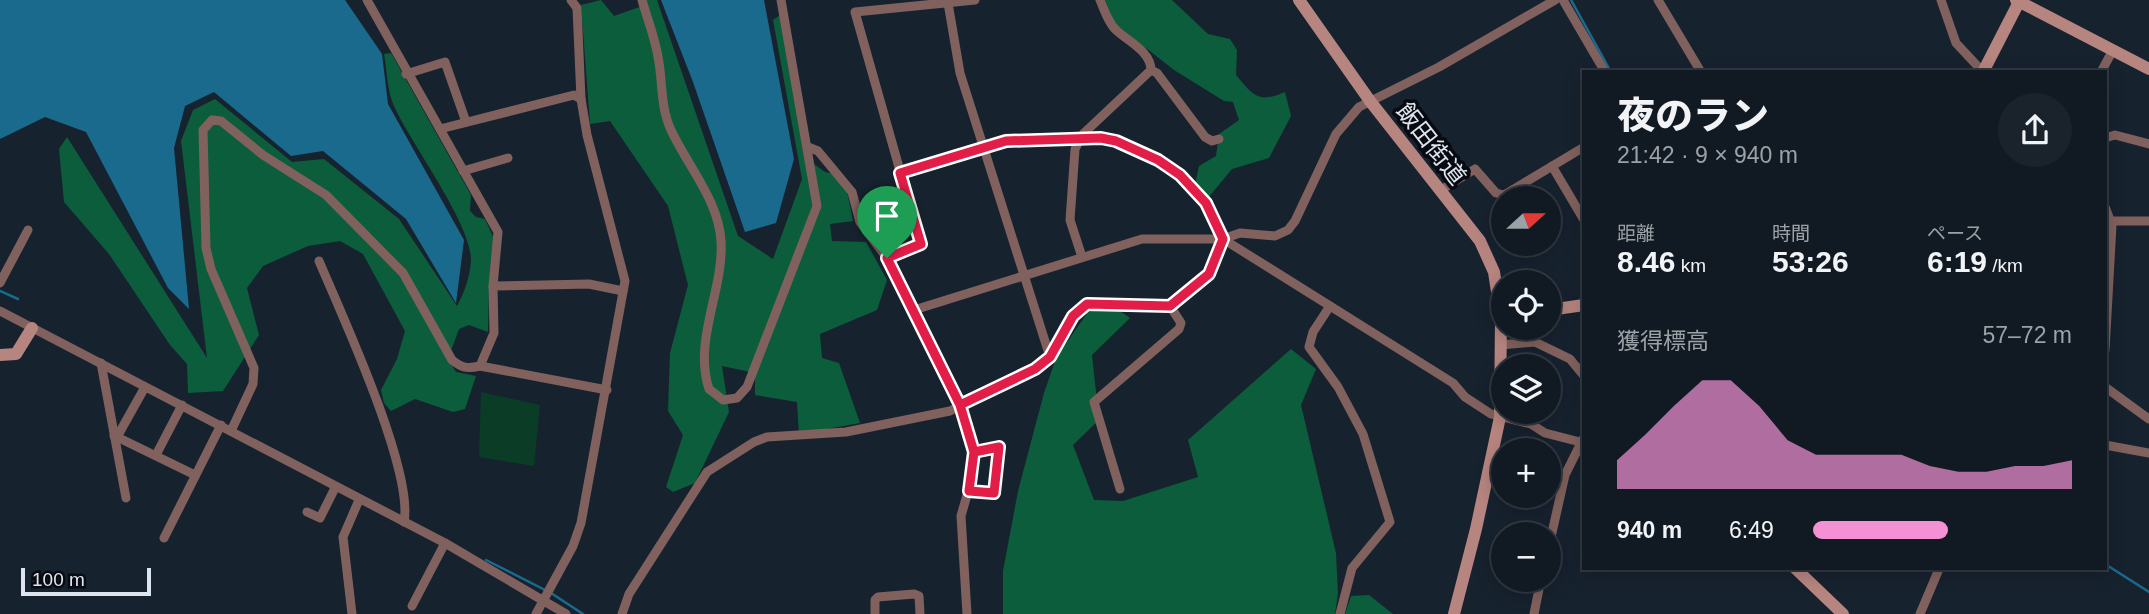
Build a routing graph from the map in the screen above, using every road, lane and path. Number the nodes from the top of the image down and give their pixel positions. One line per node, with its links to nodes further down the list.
1 (367, 0): 22 (street)
2 (571, 0): 23 (street)
3 (642, 0): 31 (street)
4 (781, 0): 31 (street)
5 (975, 0): 13 (street)
6 (1100, 0): 16 (street)
7 (1555, 0): 24 (street)
8 (1563, 0): 17 (street)
9 (1658, 0): 18 (street)
10 (1941, 0): 19 (street)
11 (2019, 1): 14 (main road); 20 (main road)
12 (1300, 2): 24 (main road, 飯田街道)
13 (948, 3): 32 (street); 37 (street)
14 (2113, 50): 15 (main road); 21 (street)
15 (2149, 69)
16 (1151, 70): 28 (street); 29 (street)
17 (1604, 70)
18 (1700, 70)
19 (1981, 70)
20 (1984, 70)
21 (2102, 70)
22 (406, 74): 25 (street); 26 (street)
23 (581, 99): 25 (street); 52 (street)
24 (1370, 101): 38 (main road, 飯田街道); 44 (street)
25 (466, 122): 26 (street)
26 (440, 129): 36 (street)
27 (2107, 137): 30 (street)
28 (1219, 139)
29 (1079, 140): 32 (street); 44 (street); 45 (street)
30 (2149, 145)
31 (808, 147): 46 (street)
32 (982, 148): 37 (street); 49 (street)
33 (1582, 149): 35 (street)
34 (508, 159): 36 (street)
35 (1552, 166): 38 (street); 40 (street)
36 (463, 171): 51 (street)
37 (900, 173): 46 (street)
38 (1441, 190): 48 (main road, 飯田街道)
39 (2107, 211): 41 (street)
40 (1582, 217)
41 (2111, 221): 42 (street); 56 (street)
42 (2149, 221)
43 (28, 230): 50 (street)
44 (1223, 239): 45 (street); 54 (street); 55 (street)
45 (1082, 257): 49 (street)
46 (887, 258): 58 (street)
47 (319, 261): 93 (street)
48 (1493, 270)
49 (1024, 276): 58 (street); 65 (street)
50 (0, 283)
51 (493, 286): 52 (street); 67 (street)
52 (623, 291): 71 (street)
53 (1582, 304): 57 (main road)
54 (1170, 306): 65 (street); 88 (street)
55 (1330, 306): 74 (street); 109 (street)
56 (2107, 307)
57 (1561, 308)
58 (914, 310): 73 (street)
59 (0, 311): 60 (street)
60 (32, 328): 64 (main road); 66 (street)
61 (1500, 340): 62 (main road, 飯田街道)
62 (1500, 345): 63 (main road, 飯田街道); 68 (street)
63 (1500, 354)
64 (0, 355)
65 (1050, 357): 73 (street)
66 (101, 363): 69 (street); 80 (street)
67 (480, 366): 71 (street); 79 (street)
68 (1582, 374)
69 (145, 387): 72 (street); 80 (street)
70 (2107, 388): 75 (street)
71 (607, 390): 100 (street)
72 (182, 405): 78 (street); 85 (street)
73 (960, 405): 83 (street); 105 (street)
74 (1491, 412)
75 (2149, 419)
76 (1498, 424): 110 (main road, 飯田街道)
77 (1525, 424): 81 (street)
78 (221, 425): 79 (street); 86 (street)
79 (231, 431): 87 (street)
80 (116, 436): 85 (street); 90 (street)
81 (1582, 440): 94 (street)
82 (2107, 445): 84 (street)
83 (974, 452): 89 (street); 89 (street)
84 (2149, 453)
85 (156, 455): 86 (street)
86 (195, 475): 95 (street)
87 (335, 488): 91 (street); 92 (street)
88 (1120, 489)
89 (969, 491): 108 (street)
90 (126, 498)
91 (359, 500): 93 (street); 102 (street)
92 (307, 512)
93 (404, 522): 96 (street)
94 (1554, 522)
95 (164, 538)
96 (445, 543): 100 (street); 101 (street)
97 (1797, 570): 112 (main road)
98 (1939, 570): 113 (street)
99 (1538, 592): 111 (street)
100 (544, 599): 103 (street); 104 (street)
101 (412, 606)
102 (352, 614)
103 (536, 614)
104 (566, 614)
105 (622, 614)
106 (875, 614): 107 (street)
107 (920, 614)
108 (967, 614)
109 (1340, 614)
110 (1454, 614)
111 (1534, 614)
112 (1843, 614)
113 (1920, 614)

